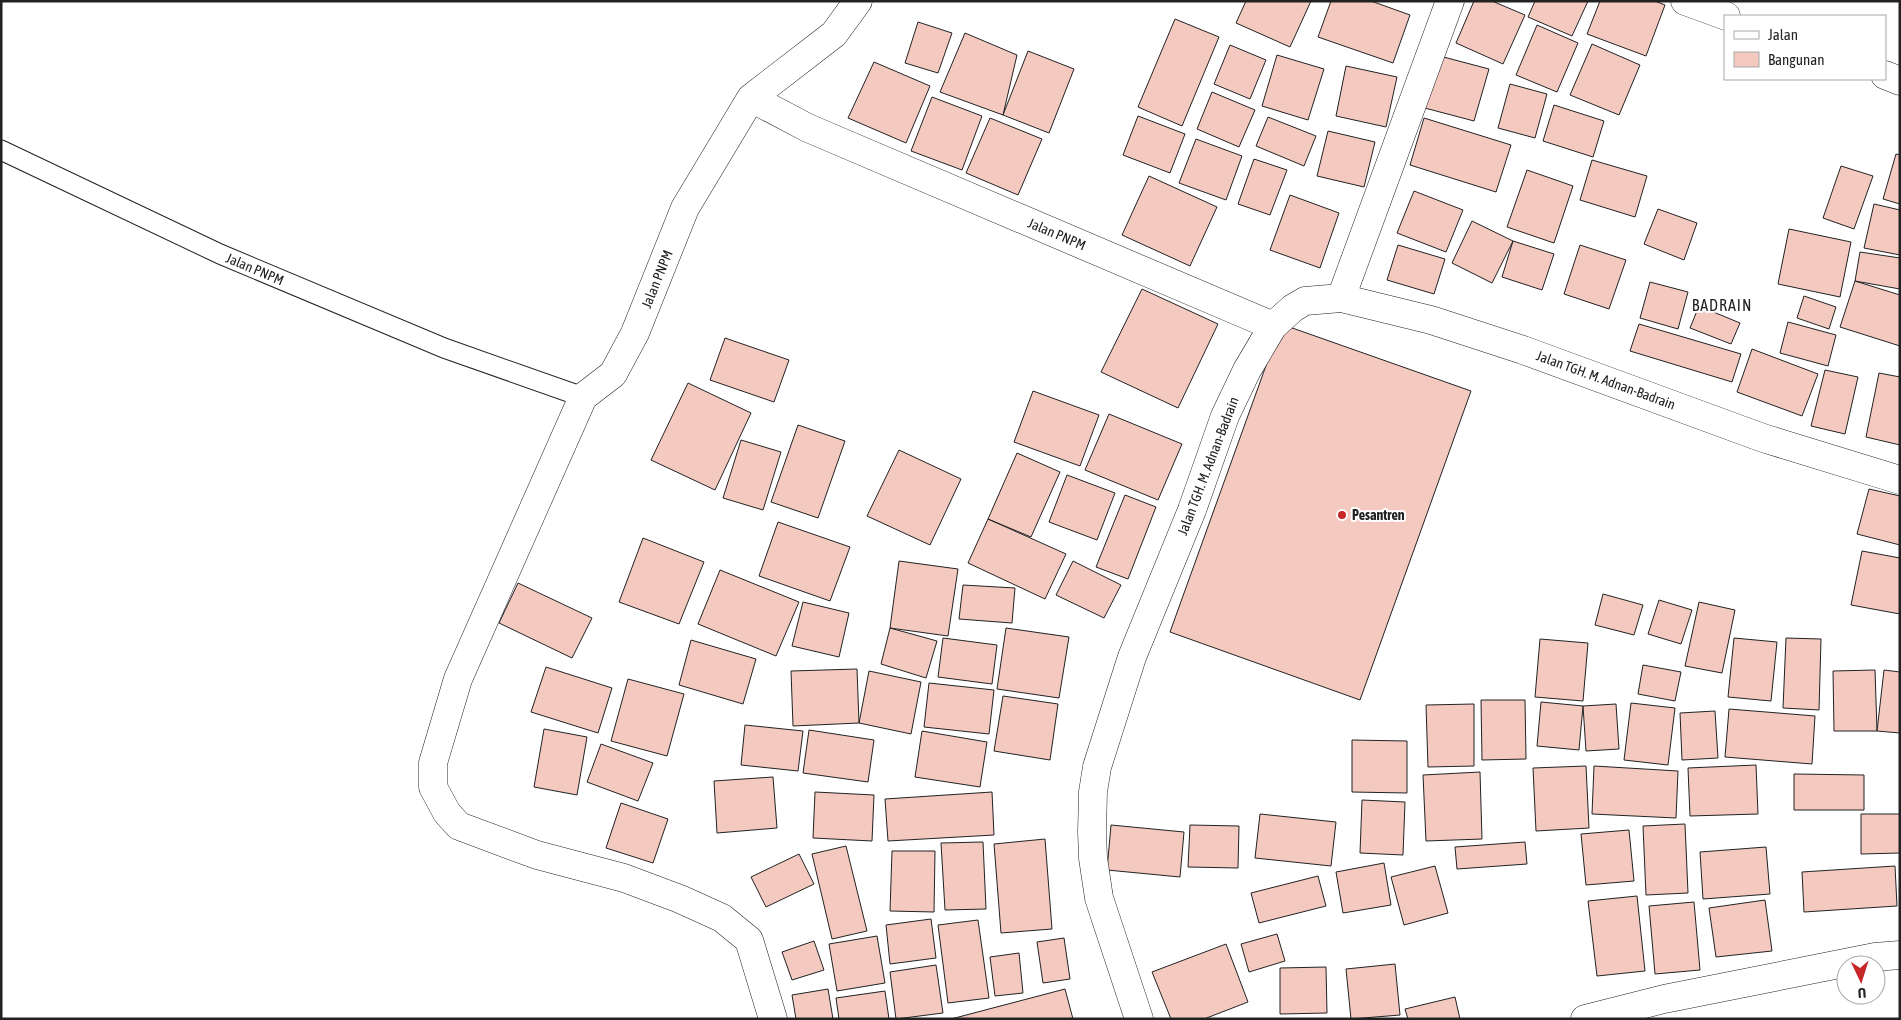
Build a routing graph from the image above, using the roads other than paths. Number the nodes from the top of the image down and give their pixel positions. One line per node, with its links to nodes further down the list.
1 (858, 1): 7 (street)
2 (1450, 1): 9 (street)
3 (1685, 1): 4 (street)
4 (1724, 15)
5 (1886, 75): 6 (street)
6 (1900, 81)
7 (750, 98): 10 (street, Jalan PNPM); 11 (street, Jalan PNPM)
8 (1, 150): 11 (lane, Jalan PNPM)
9 (1341, 298): 10 (street, Jalan TGH. M. Adnan-Badrain); 12 (street, Jalan TGH. M. Adnan-Badrain)
10 (1273, 326): 15 (street, Jalan TGH. M. Adnan-Badrain)
11 (583, 397): 14 (street)
12 (1900, 480)
13 (1900, 955): 16 (street)
14 (773, 1019)
15 (1139, 1019)
16 (1585, 1019)

